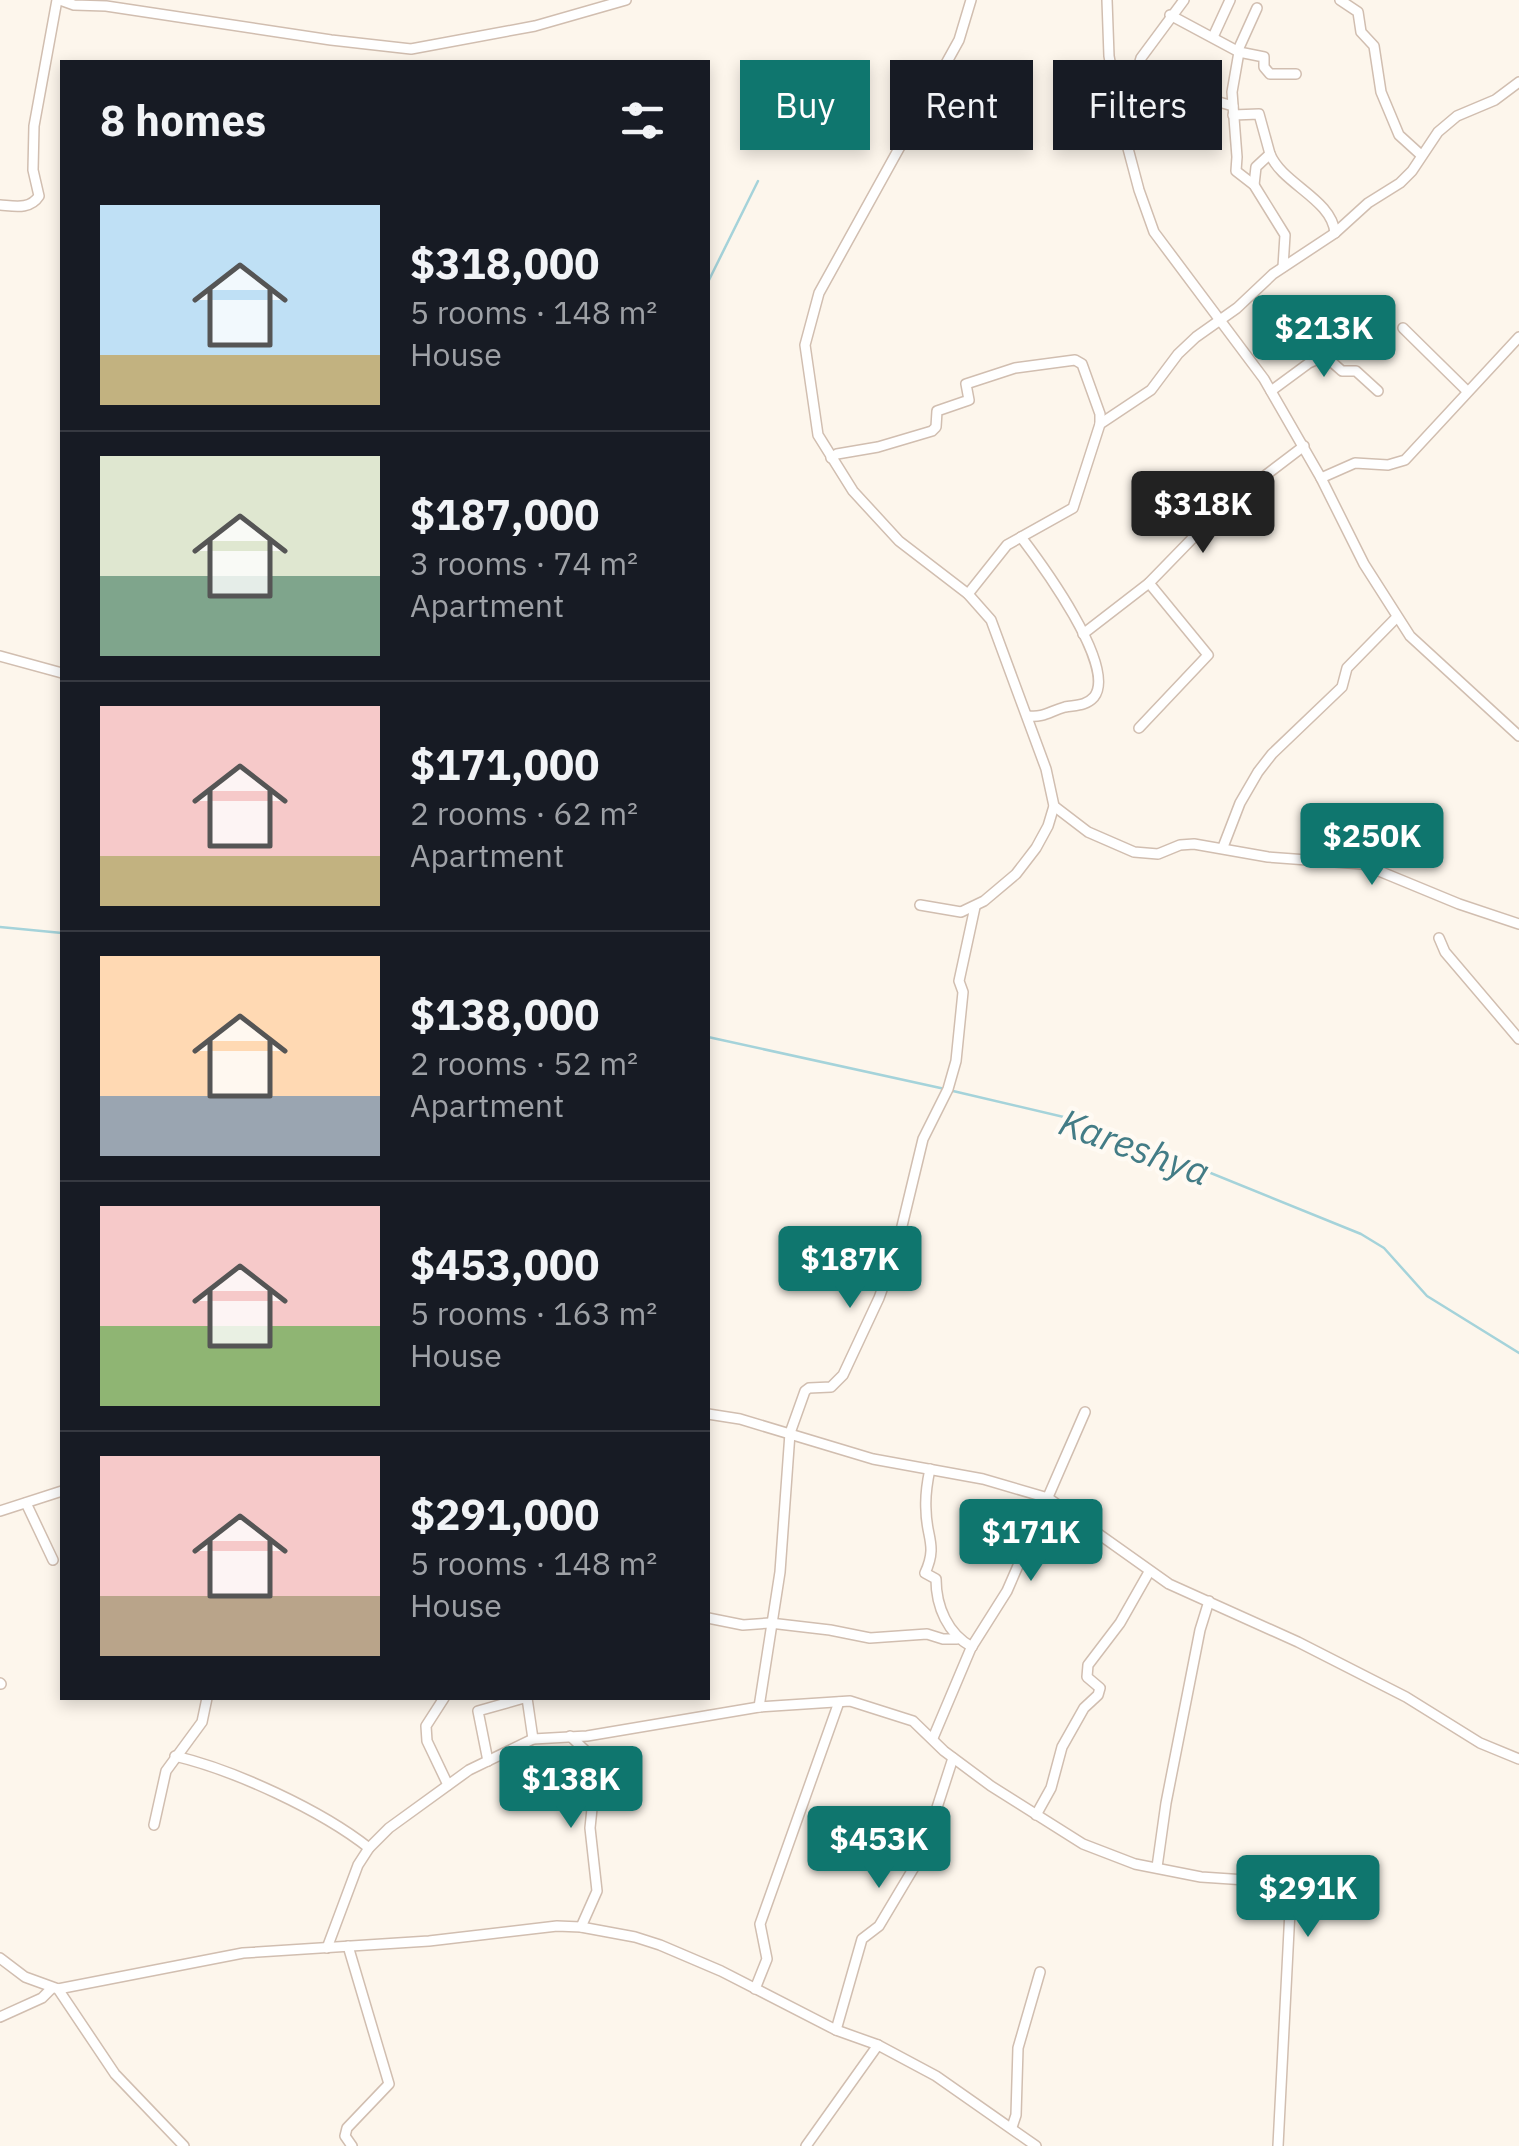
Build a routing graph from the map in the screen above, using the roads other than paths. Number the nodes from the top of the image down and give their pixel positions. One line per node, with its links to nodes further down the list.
1 (58, 0): 8 (street); 23 (street)
2 (626, 0): 8 (street)
3 (971, 0): 34 (street)
4 (1107, 0): 13 (street)
5 (1184, 0): 10 (street)
6 (1230, 0): 11 (street)
7 (1340, 0): 21 (street)
8 (108, 3)
9 (1257, 8): 12 (street)
10 (1170, 15): 11 (street); 14 (street)
11 (1212, 37): 12 (street)
12 (1238, 51): 15 (street); 18 (street)
13 (1110, 60)
14 (1140, 60)
15 (1296, 74)
16 (1519, 82): 21 (street)
17 (1222, 106): 18 (street)
18 (1233, 110): 20 (street); 22 (street)
19 (1128, 150): 26 (street)
20 (1270, 154): 22 (street); 24 (street)
21 (1420, 155): 24 (street)
22 (1254, 184): 25 (street)
23 (0, 204)
24 (1335, 233): 25 (street)
25 (1283, 266): 26 (street)
26 (1221, 320): 29 (street); 32 (street)
27 (1403, 328): 31 (street)
28 (1519, 338): 31 (street)
29 (1271, 391): 30 (street); 33 (street)
30 (1378, 391)
31 (1467, 391): 35 (street)
32 (1100, 424): 34 (street); 36 (street)
33 (1304, 446): 35 (street); 37 (street)
34 (832, 458): 38 (street)
35 (1322, 478): 39 (street)
36 (1021, 537): 38 (street); 40 (street)
37 (1149, 583): 40 (street); 44 (street)
38 (968, 594): 43 (street)
39 (1397, 617): 45 (street); 47 (street)
40 (1083, 634): 43 (street)
41 (0, 656): 42 (street)
42 (60, 672)
43 (1028, 716): 46 (street)
44 (1139, 728)
45 (1519, 736)
46 (1054, 806): 47 (street); 49 (street)
47 (1223, 847): 50 (street)
48 (920, 905): 49 (street)
49 (975, 906): 55 (street)
50 (1519, 924)
51 (1439, 938): 52 (street)
52 (1519, 1039)
53 (1086, 1412): 58 (street)
54 (710, 1414): 55 (street)
55 (790, 1433): 56 (street); 65 (street)
56 (930, 1469): 58 (street); 66 (street)
57 (60, 1491): 59 (street)
58 (1048, 1498): 62 (street); 67 (street)
59 (26, 1504): 60 (street); 61 (street)
60 (0, 1511)
61 (53, 1560)
62 (1149, 1572): 63 (street); 82 (street)
63 (1209, 1601): 79 (street); 85 (street)
64 (710, 1618): 65 (street)
65 (770, 1623): 66 (street); 73 (street)
66 (957, 1639): 67 (street)
67 (972, 1647): 75 (street)
68 (207, 1700): 77 (street)
69 (443, 1700): 81 (street)
70 (518, 1700): 80 (street)
71 (525, 1700): 76 (street)
72 (839, 1702): 73 (street); 75 (street); 92 (street)
73 (759, 1707): 74 (street)
74 (570, 1736): 76 (street); 86 (street)
75 (933, 1738): 78 (street)
76 (532, 1739): 80 (street)
77 (175, 1756): 83 (street); 84 (street)
78 (953, 1758): 82 (street); 94 (street)
79 (1519, 1760)
80 (488, 1761): 81 (street)
81 (448, 1785): 84 (street)
82 (1036, 1815): 85 (street)
83 (154, 1825)
84 (369, 1848): 88 (street)
85 (1157, 1866): 101 (street)
86 (581, 1926): 87 (street); 92 (street)
87 (348, 1946): 88 (street); 98 (street)
88 (327, 1948): 91 (street)
89 (0, 1958): 91 (street)
90 (1040, 1972): 96 (street)
91 (55, 1989): 93 (street); 97 (street)
92 (755, 1989): 94 (street)
93 (0, 2017)
94 (836, 2030): 95 (street)
95 (878, 2045): 96 (street); 99 (street)
96 (1012, 2127): 100 (street)
97 (184, 2146)
98 (352, 2146)
99 (807, 2146)
100 (1034, 2146)
101 (1278, 2146)

